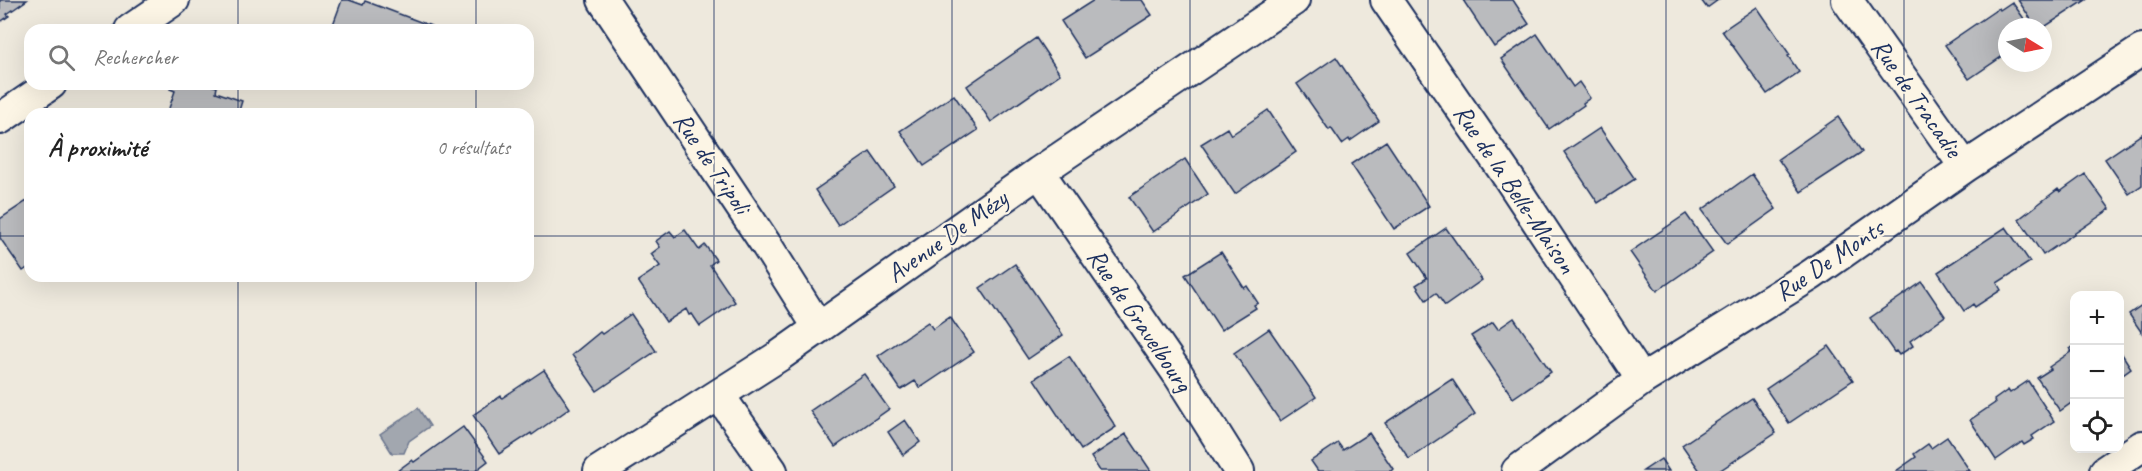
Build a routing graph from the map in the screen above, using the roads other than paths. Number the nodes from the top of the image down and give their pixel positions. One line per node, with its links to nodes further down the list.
1 (174, 0): 6 (street)
2 (603, 0): 12 (street, Rue de Tripoli)
3 (1294, 0): 11 (street, Avenue De Mézy)
4 (1386, 0): 13 (street, Rue de la Belle-Maison)
5 (1847, 0): 10 (street, Rue de Tracadie)
6 (139, 24)
7 (2142, 50): 10 (street, Rue De Monts)
8 (42, 90): 9 (street)
9 (0, 119)
10 (1965, 167): 13 (street, Rue De Monts)
11 (1039, 172): 12 (street, Avenue De Mézy); 18 (street, Rue de Gravelbourg)
12 (818, 327): 14 (street, Avenue De Mézy)
13 (1642, 380): 19 (street, Rue De Monts)
14 (719, 395): 16 (street, Avenue De Mézy); 17 (street)
15 (2142, 446): 20 (street)
16 (599, 471)
17 (772, 471)
18 (1239, 471)
19 (1517, 471)
20 (2105, 471)

